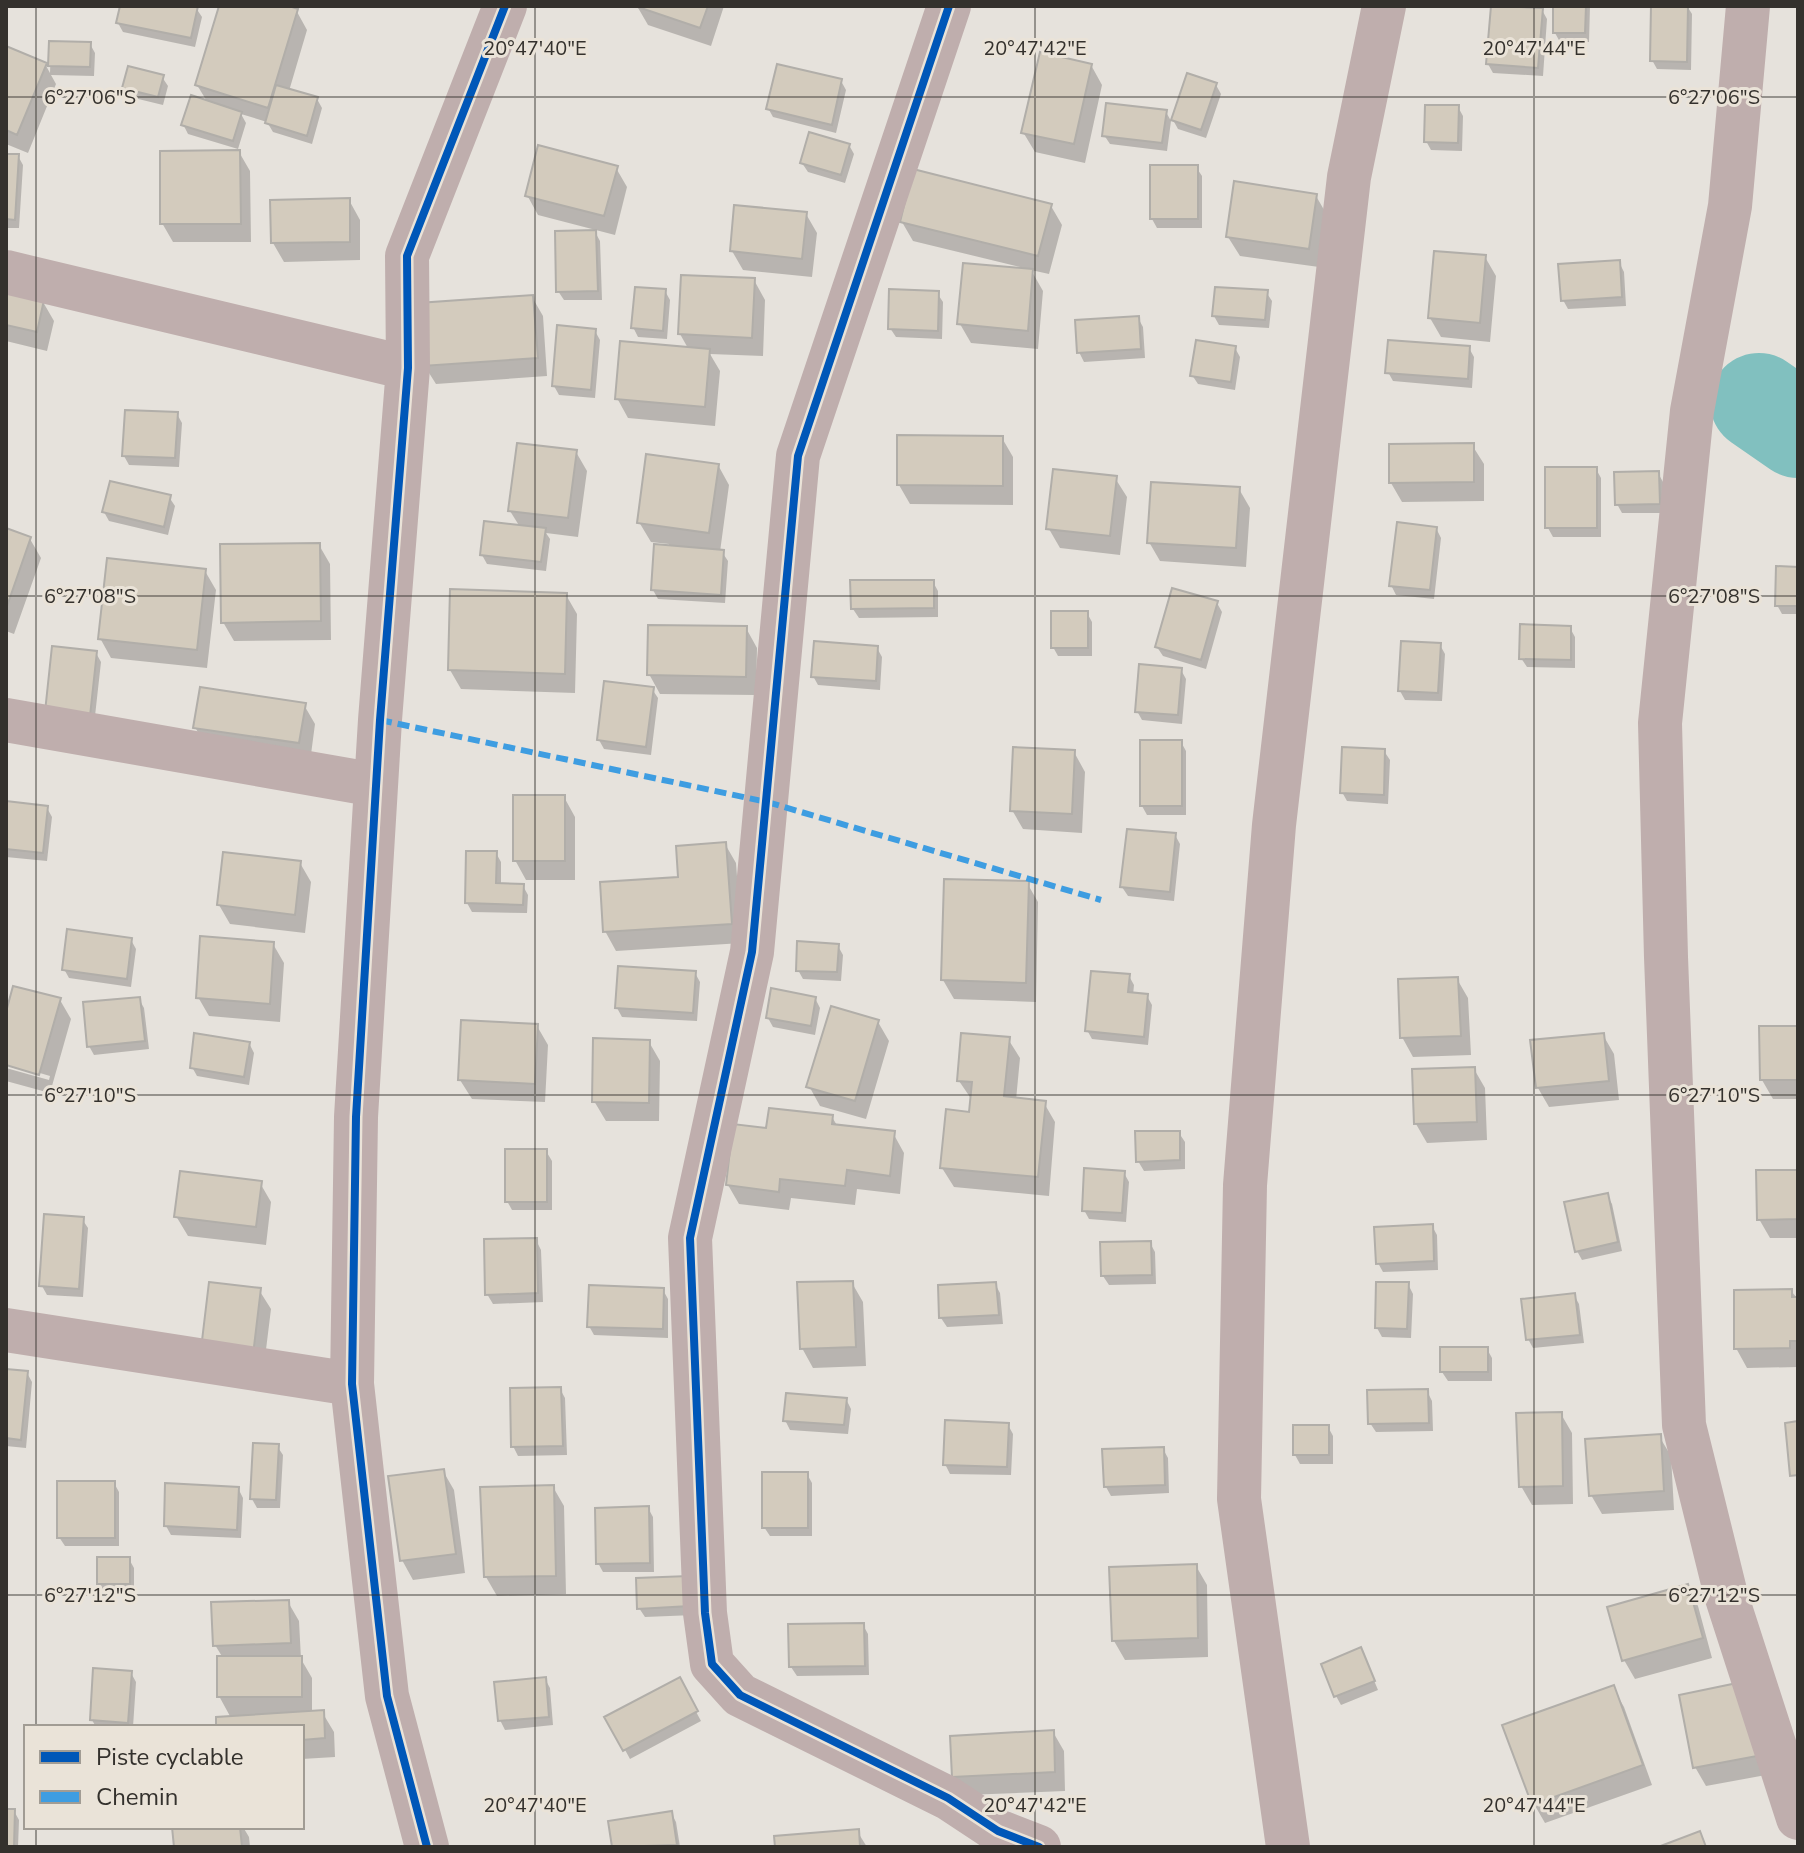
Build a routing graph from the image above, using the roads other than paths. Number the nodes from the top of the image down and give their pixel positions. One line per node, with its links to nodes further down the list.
1 (505, 6): 6 (street)
2 (949, 6): 13 (street)
3 (1384, 6): 14 (street)
4 (1748, 6): 11 (street)
5 (6, 272): 6 (street)
6 (408, 368): 8 (street)
7 (6, 720): 8 (street)
8 (376, 785): 10 (street)
9 (6, 1330): 10 (street)
10 (352, 1384): 12 (street)
11 (1798, 1818)
12 (427, 1847)
13 (1039, 1847)
14 (1288, 1847)

